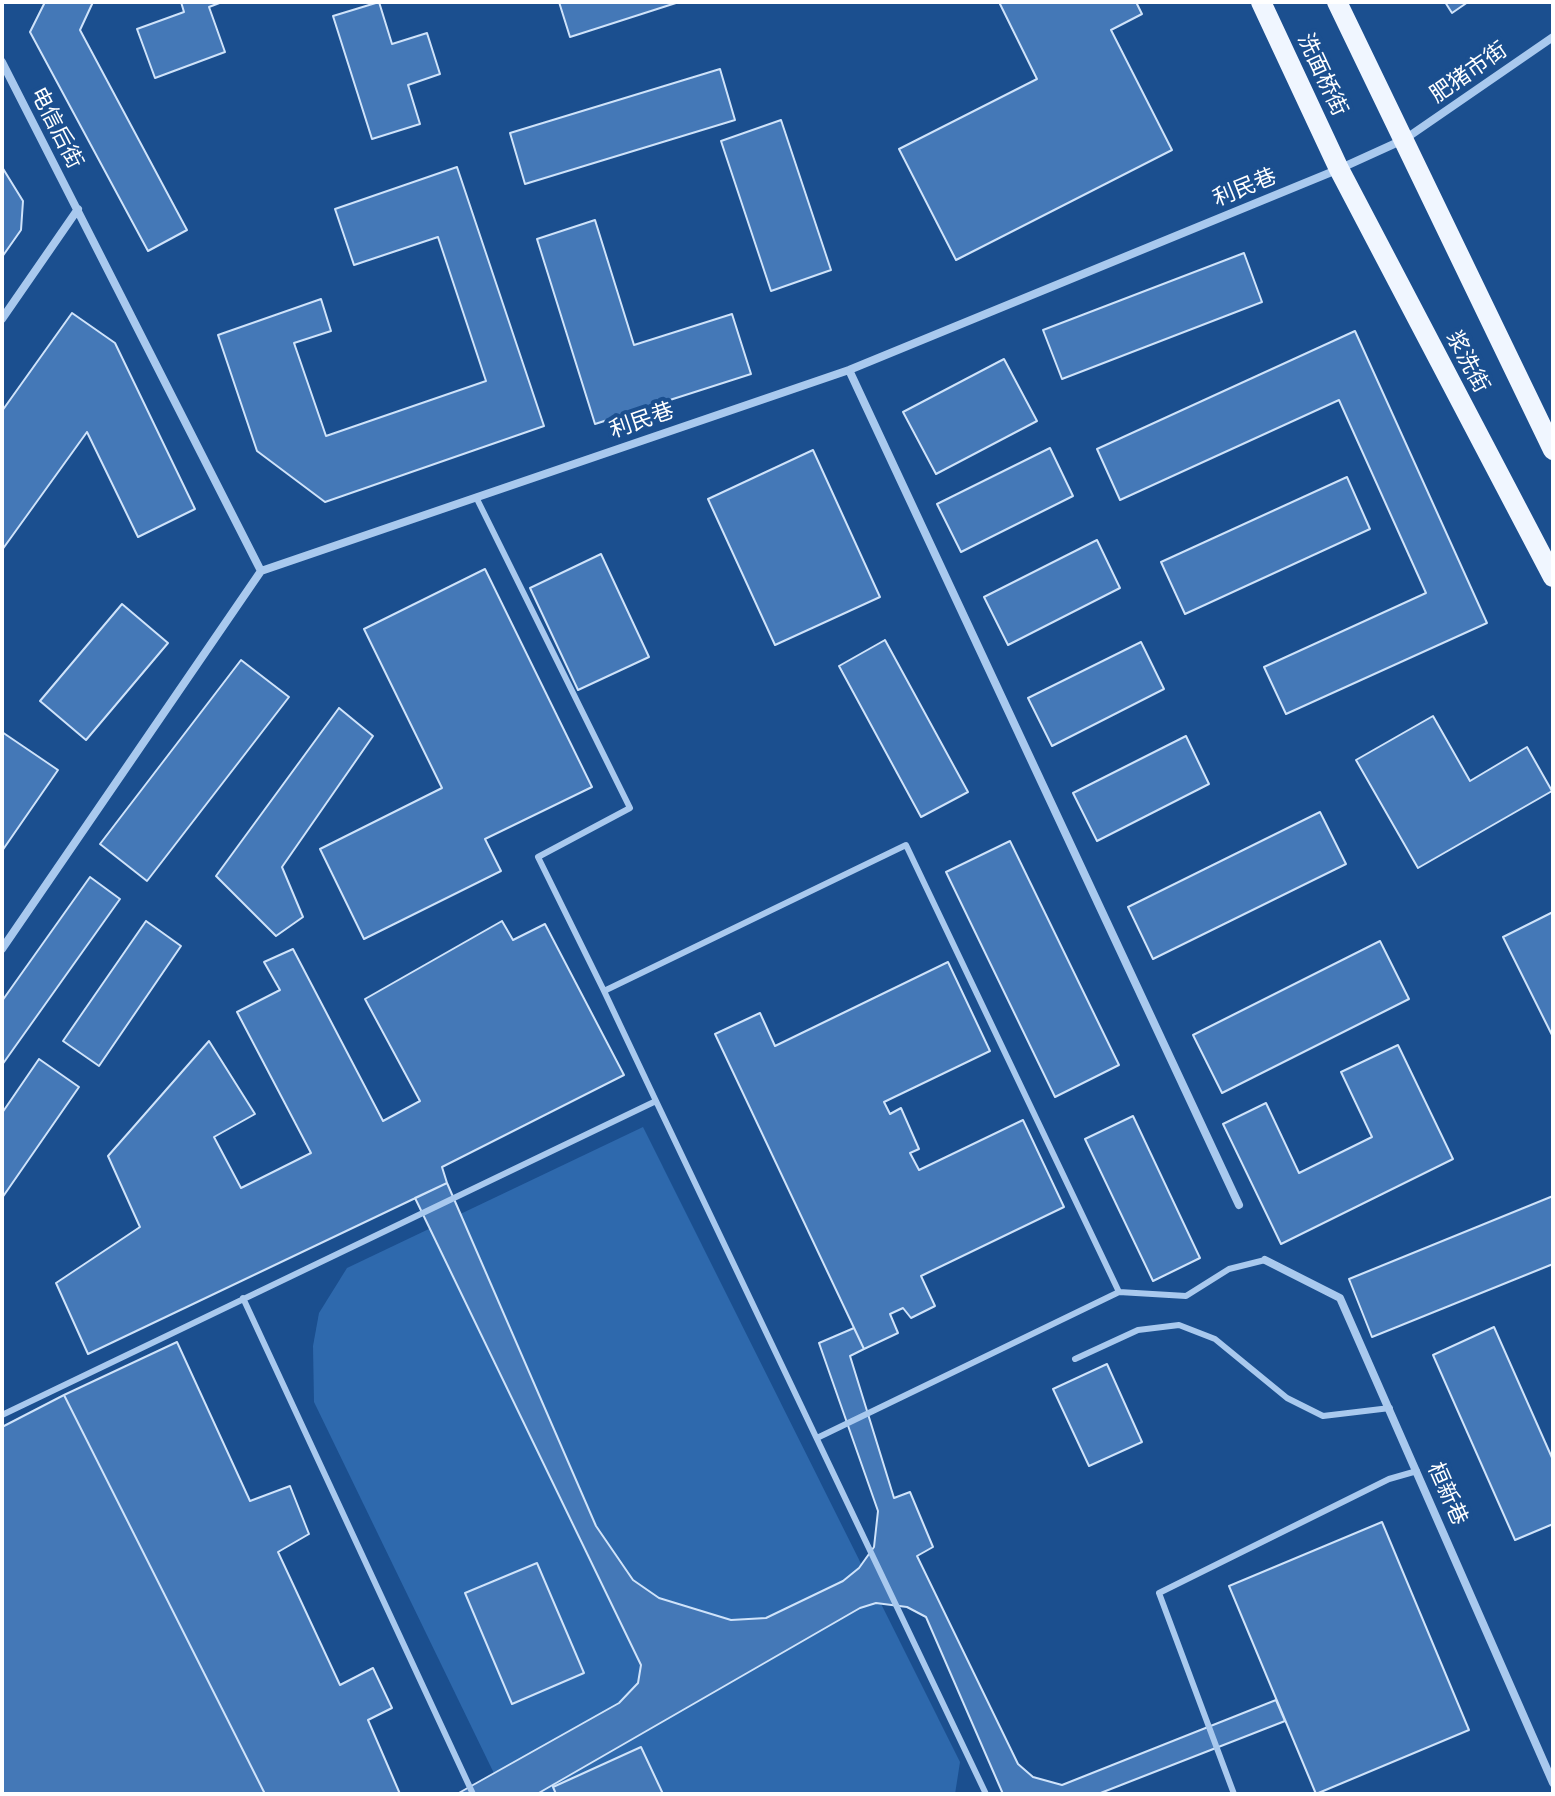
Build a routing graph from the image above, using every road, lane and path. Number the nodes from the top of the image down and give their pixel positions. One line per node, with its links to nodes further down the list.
1 (1261, 2): 6 (main road, 洗面桥街)
2 (1337, 2): 5 (main road, 洗面桥街)
3 (1553, 37): 5 (street, 肥猪市街)
4 (2, 62): 7 (street, 电信后街)
5 (1405, 139): 6 (street, 利民巷); 10 (main road, 浆洗街)
6 (1339, 169): 9 (street, 利民巷); 13 (main road, 浆洗街)
7 (78, 209): 8 (street); 12 (street)
8 (2, 319)
9 (849, 370): 11 (street, 利民巷); 17 (street)
10 (1553, 450)
11 (476, 497): 12 (street, 利民巷); 15 (lane)
12 (261, 571): 14 (street)
13 (1553, 577)
14 (2, 949)
15 (604, 991): 16 (lane); 19 (lane)
16 (656, 1101): 20 (lane); 24 (lane)
17 (1239, 1205)
18 (1265, 1260): 19 (lane); 22 (street, 桓新巷)
19 (1119, 1292): 24 (lane)
20 (243, 1298): 23 (lane); 27 (lane)
21 (1075, 1359): 22 (lane)
22 (1390, 1408): 25 (street, 桓新巷)
23 (2, 1415)
24 (817, 1438): 28 (lane)
25 (1417, 1471): 26 (street, 桓新巷); 29 (lane)
26 (1553, 1783)
27 (473, 1794)
28 (986, 1794)
29 (1234, 1794)

